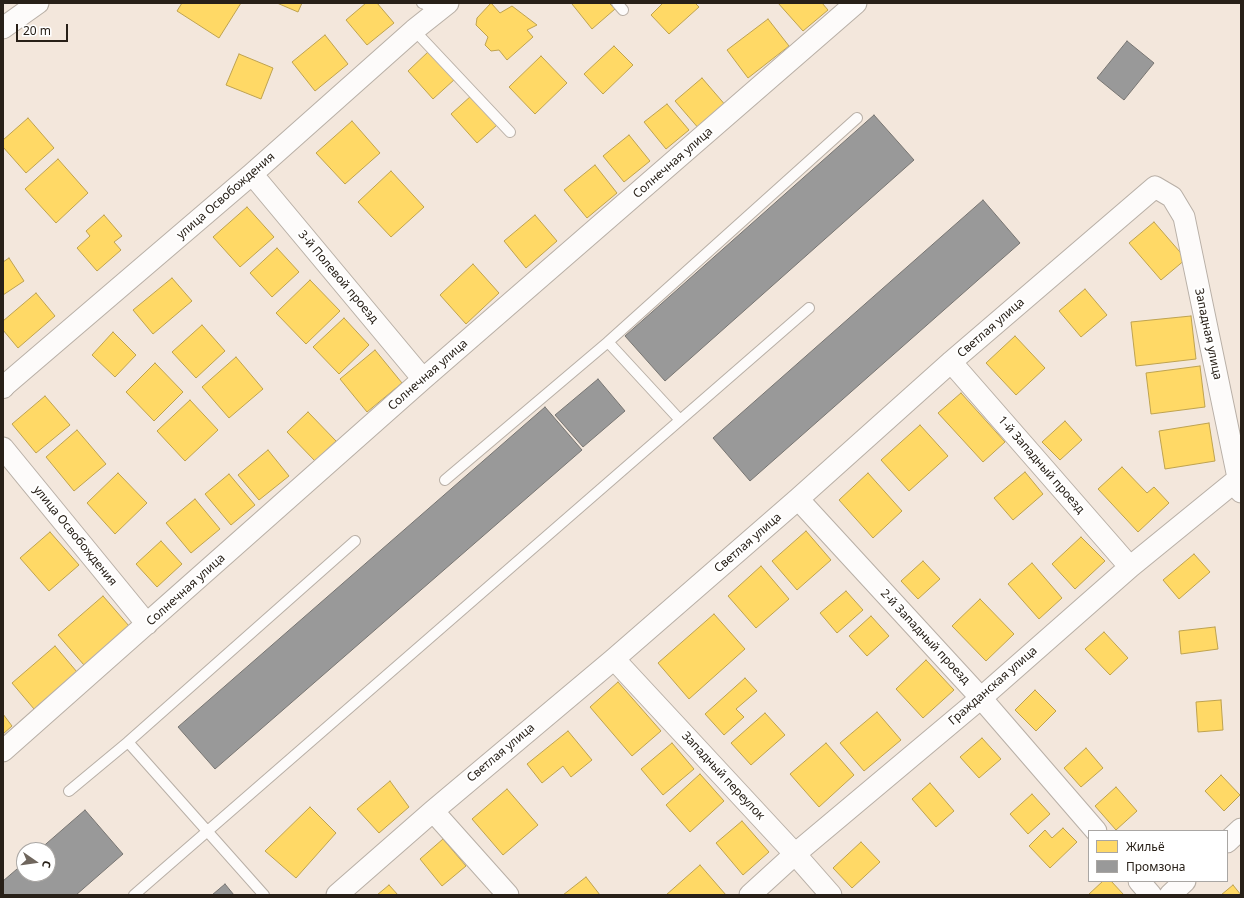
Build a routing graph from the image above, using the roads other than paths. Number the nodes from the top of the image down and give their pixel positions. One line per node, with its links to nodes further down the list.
1 (38, 3): 4 (street)
2 (856, 3): 13 (street, Солнечная улица)
3 (437, 5): 5 (street, улица Освобождения)
4 (3, 28)
5 (414, 30): 7 (lane); 8 (street, улица Освобождения)
6 (858, 118): 11 (lane)
7 (510, 132)
8 (252, 174): 13 (street, 3-й Полевой проезд); 14 (street, улица Освобождения)
9 (1156, 187): 12 (street, Светлая улица); 18 (street, Западная улица)
10 (809, 308): 15 (lane)
11 (608, 342): 15 (lane); 17 (lane)
12 (951, 362): 19 (street, Светлая улица); 21 (street, 1-й Западный проезд)
13 (423, 379): 22 (street, Солнечная улица)
14 (3, 387)
15 (680, 420): 31 (lane)
16 (3, 448): 22 (street, улица Освобождения)
17 (445, 480)
18 (1239, 485): 21 (street, Гражданская улица)
19 (798, 499): 23 (street, Светлая улица); 24 (street, 2-й Западный проезд)
20 (355, 541): 25 (lane)
21 (1130, 567): 24 (street, Гражданская улица)
22 (147, 624): 26 (street, Солнечная улица)
23 (614, 658): 28 (street, Светлая улица); 33 (street, Западный переулок)
24 (981, 698): 30 (street, 2-й Западный проезд); 33 (street, Гражданская улица)
25 (128, 742): 27 (lane); 31 (lane)
26 (3, 751)
27 (69, 791)
28 (433, 811): 38 (street, Светлая улица); 39 (street)
29 (1241, 829): 32 (street)
30 (1095, 830)
31 (208, 831): 36 (lane); 37 (lane)
32 (1228, 841)
33 (795, 854): 40 (street, Гражданская улица); 41 (street, Западный переулок)
34 (1140, 882): 42 (street)
35 (1184, 882): 43 (street)
36 (134, 895)
37 (264, 895)
38 (337, 895)
39 (508, 895)
40 (750, 895)
41 (831, 895)
42 (1151, 895)
43 (1170, 895)

